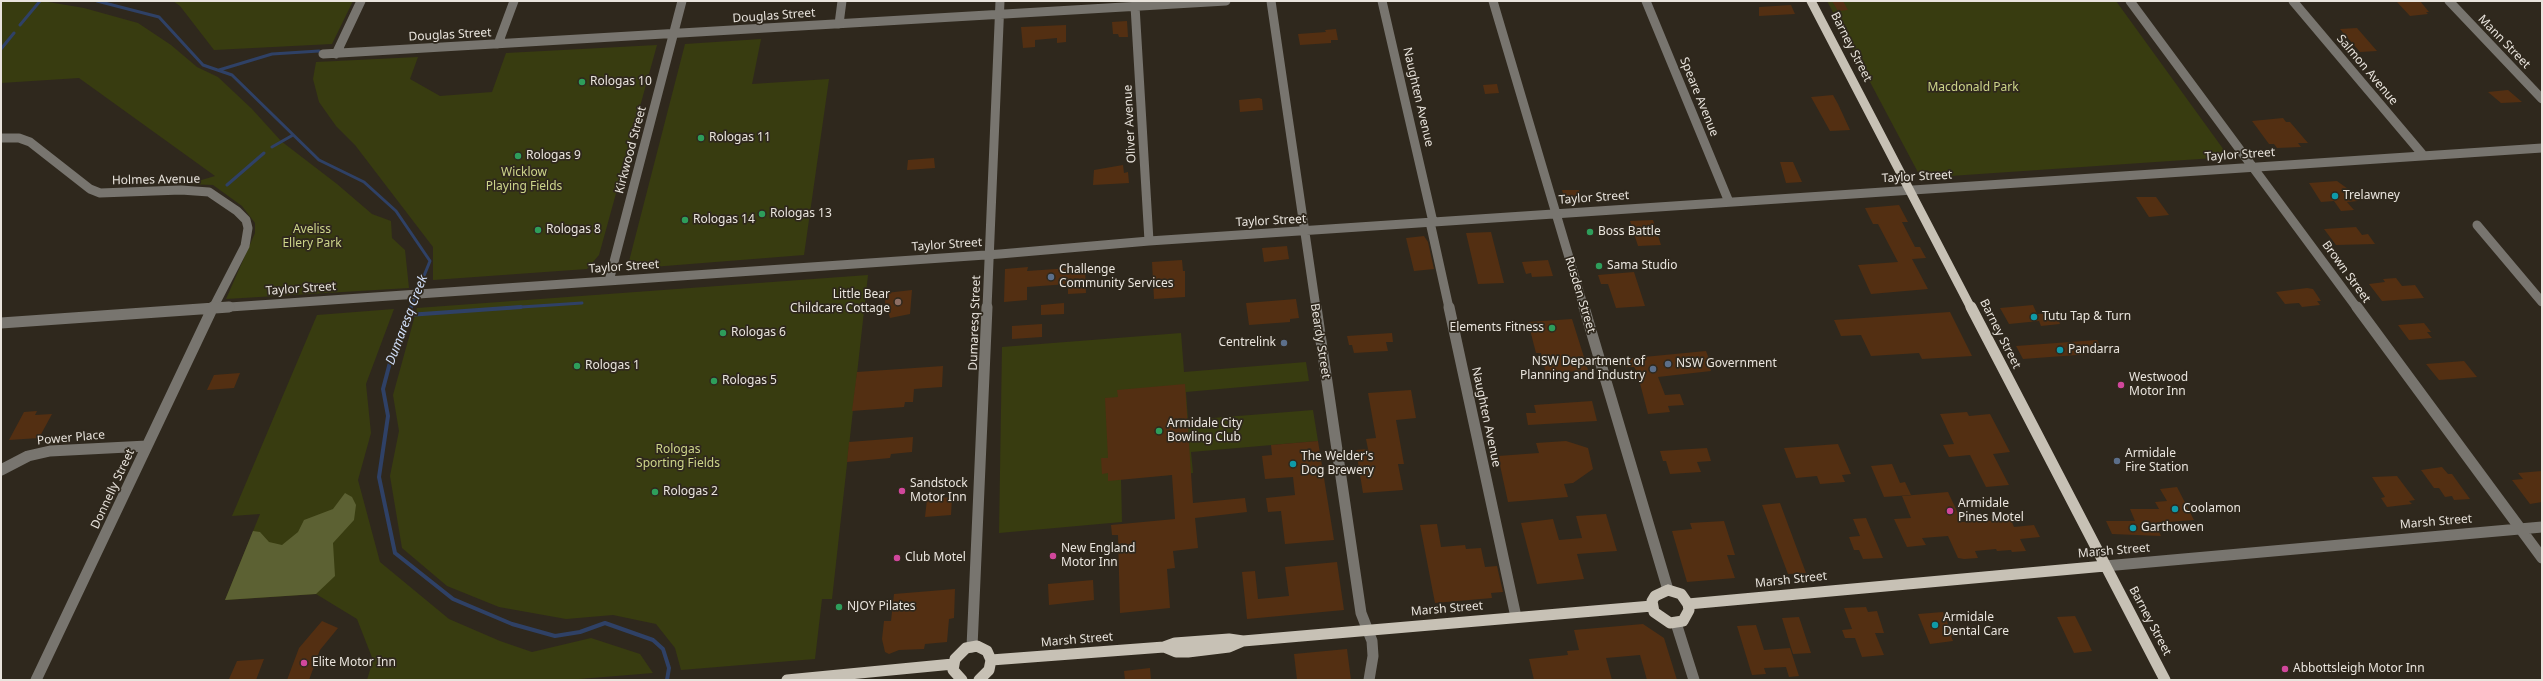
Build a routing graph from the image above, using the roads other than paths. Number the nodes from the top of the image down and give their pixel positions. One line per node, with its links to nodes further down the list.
1 (361, 1): 21 (street)
2 (514, 1): 19 (street)
3 (682, 1): 18 (street, Kirkwood Street)
4 (842, 1): 17 (street)
5 (1000, 1): 16 (street, Dumaresq Street)
6 (1226, 1): 15 (street, Douglas Street)
7 (1271, 1): 32 (street, Beardy Street)
8 (1382, 1): 30 (street, Naughten Avenue)
9 (1493, 1): 29 (street, Rusden Street)
10 (1646, 1): 28 (street, Speare Avenue)
11 (1811, 1): 27 (main road, Barney Street)
12 (2130, 1): 26 (street, Brown Street)
13 (2293, 1): 25 (street, Salmon Avenue)
14 (2449, 1): 22 (street, Mann Street)
15 (1135, 6): 16 (street, Douglas Street); 33 (street, Oliver Avenue)
16 (1000, 16): 17 (street, Douglas Street); 34 (street, Dumaresq Street)
17 (839, 24): 18 (street, Douglas Street)
18 (673, 35): 19 (street, Douglas Street); 35 (street, Kirkwood Street)
19 (498, 44): 21 (street, Douglas Street)
20 (323, 54): 21 (street, Douglas Street)
21 (336, 54)
22 (2542, 99)
23 (1, 138): 37 (street, Holmes Avenue)
24 (2542, 148): 25 (street, Taylor Street)
25 (2423, 155): 26 (street, Taylor Street)
26 (2253, 167): 27 (street, Taylor Street); 42 (street, Brown Street)
27 (1910, 190): 28 (street, Taylor Street); 44 (main road, Barney Street)
28 (1729, 202): 29 (street, Taylor Street)
29 (1556, 214): 30 (street, Taylor Street); 45 (street, Rusden Street)
30 (1432, 222): 32 (street, Taylor Street); 48 (street, Naughten Avenue)
31 (2477, 225): 36 (street)
32 (1304, 232): 33 (street, Taylor Street); 50 (street, Beardy Street)
33 (1148, 241): 34 (street, Taylor Street)
34 (990, 255): 35 (street, Taylor Street); 51 (street, Dumaresq Street)
35 (609, 281): 37 (street, Taylor Street)
36 (2542, 302)
37 (213, 308): 38 (street, Taylor Street); 39 (street, Donnelly Street)
38 (1, 323)
39 (147, 446): 40 (street, Power Place); 54 (street, Donnelly Street)
40 (1, 470)
41 (2542, 527): 42 (street, Marsh Street)
42 (2521, 529): 43 (street, Brown Street); 44 (street, Marsh Street)
43 (2542, 558)
44 (2105, 566): 46 (main road, Marsh Street); 60 (main road, Barney Street)
45 (1668, 590): 46 (main road); 47 (main road)
46 (1688, 604): 49 (main road)
47 (1652, 606): 48 (main road, Marsh Street); 49 (main road)
48 (1516, 617): 50 (main road, Marsh Street)
49 (1676, 623): 59 (street)
50 (1368, 630): 52 (main road, Marsh Street); 58 (street, Beardy Street)
51 (972, 647): 52 (main road); 53 (main road)
52 (991, 660): 57 (main road)
53 (953, 664): 55 (main road); 56 (main road)
54 (36, 680)
55 (787, 680)
56 (962, 680)
57 (978, 680)
58 (1369, 680)
59 (1694, 680)
60 (2165, 680)

